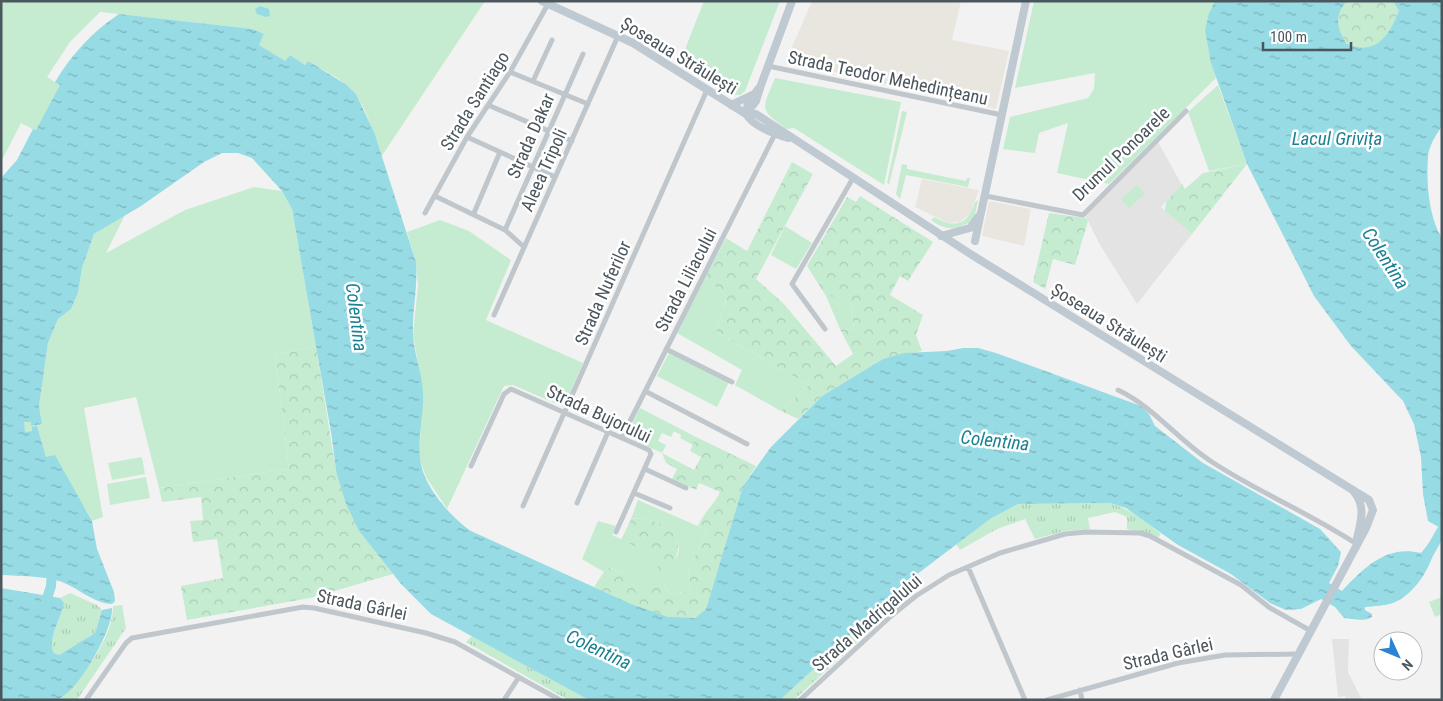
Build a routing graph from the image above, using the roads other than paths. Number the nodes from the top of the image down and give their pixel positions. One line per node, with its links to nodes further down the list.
1 (792, 1): 7 (street)
2 (1026, 1): 18 (street)
3 (545, 3): 4 (street, Șoseaua Străulești); 8 (street, Strada Santiago)
4 (618, 36): 10 (street, Șoseaua Străulești); 13 (street, Aleea Tripoli)
5 (552, 40): 9 (street)
6 (583, 54): 12 (street, Strada Dakar)
7 (768, 66): 11 (street); 18 (street, Strada Teodor Mehedințeanu)
8 (510, 72): 9 (street); 14 (street, Strada Santiago)
9 (532, 81): 12 (street)
10 (707, 90): 15 (street, Șoseaua Străulești); 46 (street, Strada Nuferilor)
11 (758, 90): 15 (street); 17 (street); 19 (street)
12 (565, 94): 13 (street); 21 (street, Strada Dakar)
13 (588, 104): 25 (street, Aleea Tripoli)
14 (488, 105): 21 (street); 23 (street, Strada Santiago)
15 (731, 105): 17 (street, Șoseaua Străulești)
16 (1186, 111): 31 (street, Drumul Ponoarele)
17 (746, 114): 19 (street, Șoseaua Străulești); 22 (street, Șoseaua Străulești)
18 (1002, 115): 20 (street)
19 (759, 116): 24 (street, Șoseaua Străulești)
20 (1000, 123): 31 (street); 34 (street)
21 (548, 130): 25 (street); 27 (street, Strada Dakar)
22 (775, 134): 24 (street, Șoseaua Străulești); 42 (street, Strada Liliacului)
23 (466, 136): 26 (street); 30 (street, Strada Santiago)
24 (793, 140): 29 (street, Șoseaua Străulești)
25 (572, 141): 28 (street, Aleea Tripoli)
26 (500, 152): 27 (street); 33 (street)
27 (532, 167): 28 (street); 35 (street, Strada Dakar)
28 (555, 177): 38 (street, Aleea Tripoli)
29 (853, 178): 36 (street, Șoseaua Străulești); 41 (street)
30 (435, 196): 32 (street, Strada Santiago); 33 (street)
31 (986, 196): 37 (street)
32 (425, 213)
33 (474, 213): 35 (street)
34 (978, 216): 36 (street); 37 (street)
35 (505, 230): 38 (street)
36 (941, 236): 39 (street, Șoseaua Străulești)
37 (975, 241): 39 (street)
38 (524, 247): 40 (street, Aleea Tripoli)
39 (972, 255): 53 (street, Șoseaua Străulești)
40 (494, 315)
41 (825, 329)
42 (666, 349): 43 (street); 45 (street, Strada Liliacului)
43 (732, 382)
44 (1118, 390): 59 (street)
45 (645, 391): 48 (street, Strada Liliacului); 49 (street)
46 (566, 412): 47 (street, Strada Bujorului); 50 (street, Strada Bujorului); 56 (street, Strada Nuferilor)
47 (608, 432): 48 (street, Strada Bujorului); 55 (street)
48 (622, 437): 51 (street, Strada Bujorului)
49 (747, 444)
50 (471, 466)
51 (645, 469): 52 (street); 54 (street, Strada Bujorului)
52 (686, 488)
53 (1351, 490): 59 (street); 60 (street, Șoseaua Străulești)
54 (634, 493): 57 (street); 58 (street, Strada Bujorului)
55 (577, 503)
56 (523, 506)
57 (670, 508)
58 (616, 532)
59 (1355, 543): 60 (street)
60 (1350, 559): 62 (street)
61 (968, 567): 62 (street, Strada Madrigalului); 69 (street, Strada Madrigalului); 70 (street)
62 (1311, 631): 63 (street)
63 (1298, 654): 65 (street, Strada Gârlei); 73 (street)
64 (519, 677): 66 (street, Strada Gârlei); 67 (street); 68 (street, Strada Gârlei)
65 (1080, 690): 71 (street, Strada Gârlei); 72 (street)
66 (86, 700)
67 (504, 700)
68 (560, 700)
69 (800, 700)
70 (1025, 700)
71 (1047, 700)
72 (1082, 700)
73 (1274, 700)

